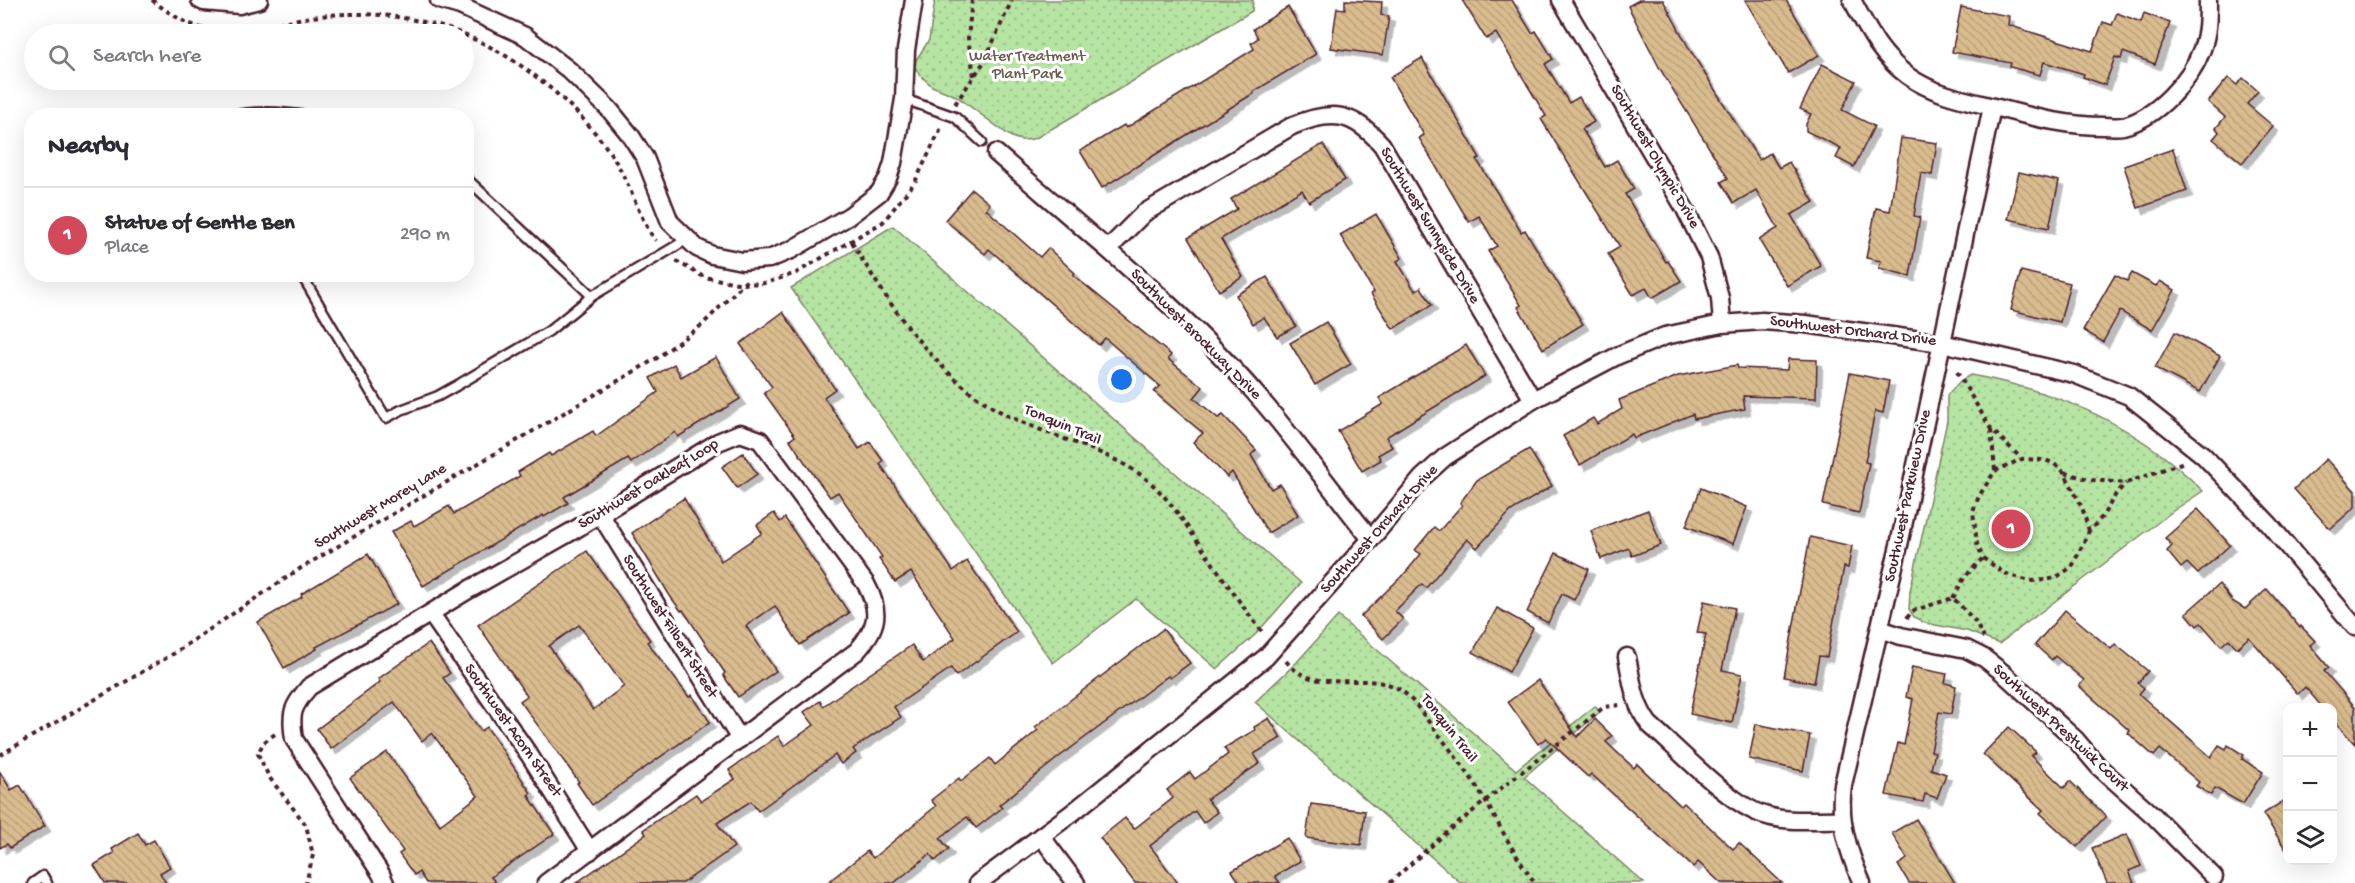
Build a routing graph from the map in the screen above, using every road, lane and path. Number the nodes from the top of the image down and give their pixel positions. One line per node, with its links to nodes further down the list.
1 (152, 0): 11 (path)
2 (200, 0): 3 (street)
3 (259, 0)
4 (439, 0): 21 (street)
5 (914, 0): 17 (street)
6 (972, 0): 15 (path)
7 (1012, 0): 15 (path)
8 (1561, 0): 29 (street, Southwest Olympic Drive)
9 (1852, 0): 18 (street)
10 (2208, 0): 18 (street)
11 (188, 24)
12 (282, 24): 13 (path)
13 (433, 24)
14 (474, 40): 24 (path)
15 (974, 76): 16 (path)
16 (958, 98)
17 (904, 99): 19 (lane); 25 (street)
18 (1992, 107): 30 (street, Southwest Parkview Drive)
19 (989, 148): 23 (street, Southwest Brockway Drive)
20 (474, 185): 28 (lane)
21 (686, 240): 24 (lane); 25 (street)
22 (852, 242): 47 (path, Tonquin Trail)
23 (1108, 249): 32 (street, Southwest Sunnyside Drive); 41 (street, Southwest Brockway Drive)
24 (666, 252): 27 (path); 28 (lane)
25 (756, 261): 27 (path, Southwest Morey Lane)
26 (306, 282): 28 (lane)
27 (743, 284): 55 (path, Southwest Morey Lane)
28 (592, 296)
29 (1722, 324): 30 (street, Southwest Orchard Drive); 32 (street, Southwest Orchard Drive)
30 (1942, 343): 34 (street, Southwest Orchard Drive); 46 (street, Southwest Parkview Drive)
31 (1957, 372): 33 (path)
32 (1533, 400): 41 (street, Southwest Orchard Drive)
33 (1991, 429): 35 (path); 36 (path)
34 (2203, 455): 38 (path); 45 (street, Southwest Orchard Drive)
35 (2022, 459): 36 (path); 37 (path)
36 (1995, 471): 42 (path)
37 (2064, 472): 38 (path); 40 (path)
38 (2126, 483): 40 (path)
39 (600, 514): 44 (street, Southwest Oakleaf Loop); 54 (street, Southwest Filbert Street); 54 (street, Southwest Oakleaf Loop)
40 (2089, 531): 42 (path)
41 (1371, 539): 58 (street, Southwest Orchard Drive)
42 (1983, 558): 43 (path)
43 (1953, 598): 48 (path); 50 (path)
44 (431, 614): 53 (street, Southwest Oakleaf Loop); 59 (street, Southwest Acorn Street)
45 (2355, 627)
46 (1880, 629): 48 (street, Southwest Prestwick Court); 57 (street, Southwest Parkview Drive)
47 (1262, 632)
48 (1901, 636): 50 (street, Southwest Prestwick Court)
49 (1627, 657): 52 (street)
50 (1984, 658): 60 (street, Southwest Prestwick Court)
51 (1289, 665): 56 (path, Tonquin Trail)
52 (1636, 702): 56 (path); 57 (street)
53 (292, 721): 63 (path); 64 (street)
54 (740, 739): 59 (street, Southwest Oakleaf Loop)
55 (0, 755)
56 (1485, 802): 68 (path); 69 (path, Tonquin Trail)
57 (1842, 820): 70 (street, Southwest Parkview Drive)
58 (1041, 836): 66 (street, Southwest Orchard Drive); 67 (street)
59 (590, 851): 65 (street, Southwest Oakleaf Loop)
60 (2214, 877)
61 (33, 883): 62 (lane)
62 (47, 883)
63 (306, 883)
64 (385, 883)
65 (546, 883)
66 (978, 883)
67 (1076, 883)
68 (1390, 883)
69 (1535, 883)
70 (1862, 883)

